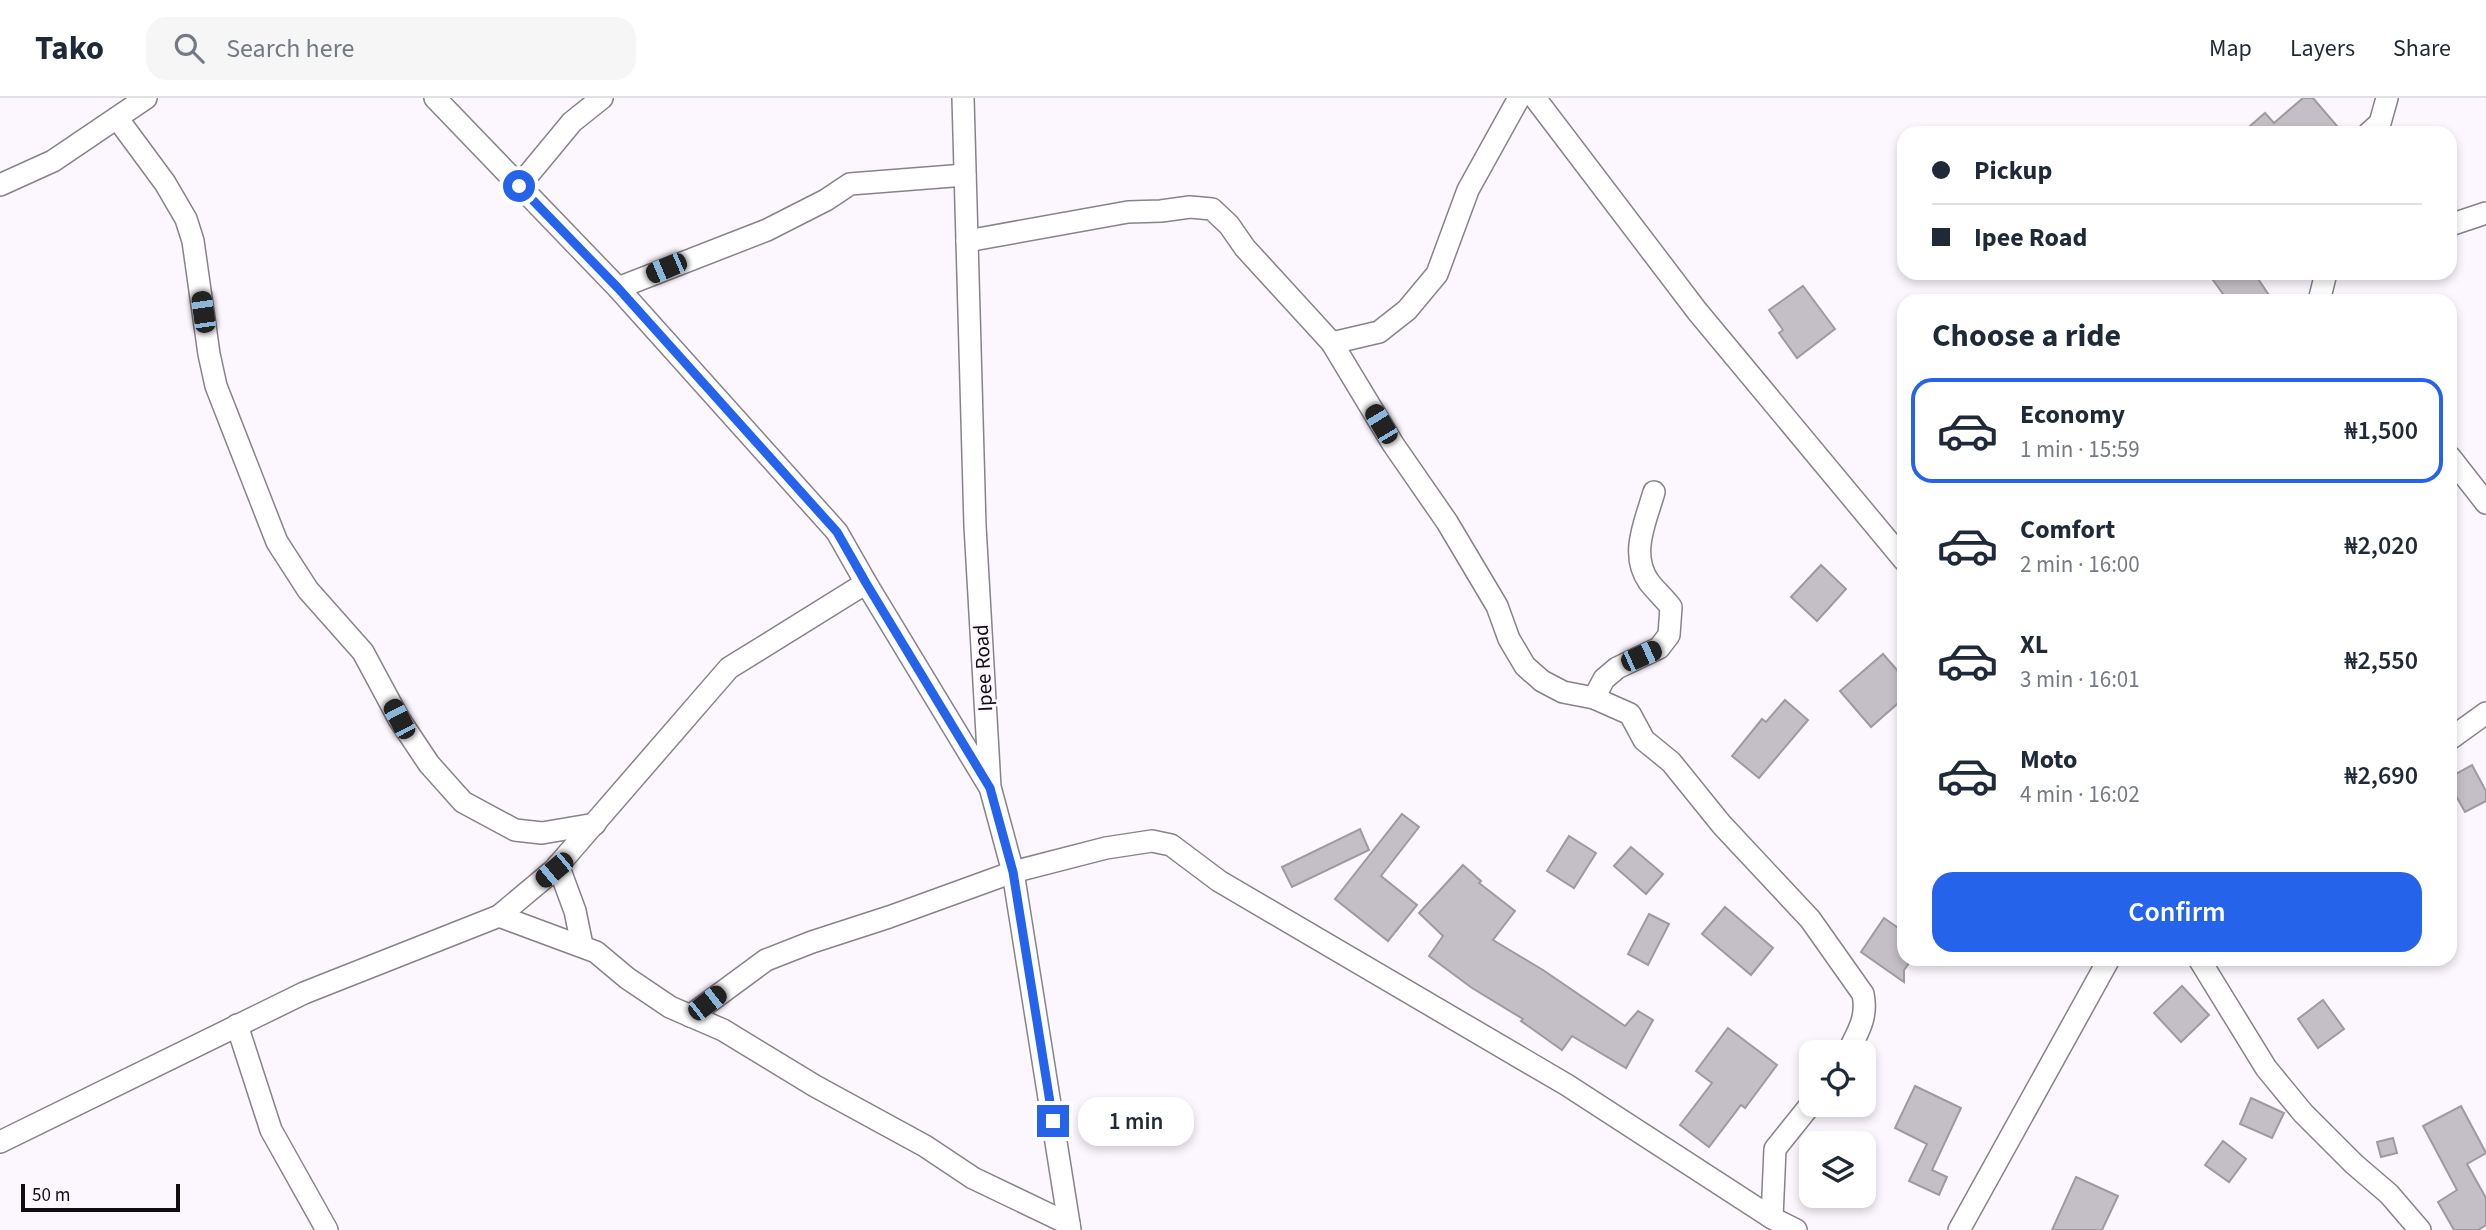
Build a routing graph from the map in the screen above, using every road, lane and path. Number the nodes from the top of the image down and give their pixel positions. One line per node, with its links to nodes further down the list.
1 (146, 98): 8 (street)
2 (435, 98): 12 (street)
3 (602, 98): 12 (street)
4 (963, 98): 10 (street, Ipee Road)
5 (1519, 98): 17 (street)
6 (1535, 98): 21 (street)
7 (2387, 98): 9 (street)
8 (117, 118): 11 (street); 27 (street)
9 (2376, 126)
10 (965, 175): 15 (street, Ipee Road); 16 (street)
11 (0, 185)
12 (519, 186): 16 (street)
13 (2486, 213): 14 (street)
14 (2457, 223)
15 (967, 241): 17 (street); 26 (street, Ipee Road)
16 (618, 288): 22 (street)
17 (1332, 343): 23 (street)
18 (2457, 466): 20 (street)
19 (1654, 492): 23 (street)
20 (2486, 503)
21 (1897, 552)
22 (866, 583): 26 (street); 27 (street)
23 (1594, 698): 36 (street)
24 (2486, 713): 25 (street)
25 (2457, 734)
26 (990, 788): 29 (street, Ipee Road)
27 (595, 824): 28 (street)
28 (558, 865): 30 (street); 31 (street)
29 (1013, 872): 34 (street); 39 (street); 40 (street, Ipee Road)
30 (499, 916): 31 (street); 35 (street)
31 (582, 945): 34 (street)
32 (2105, 966): 43 (street)
33 (2203, 966): 44 (street)
34 (690, 1016): 40 (street)
35 (237, 1026): 38 (street); 41 (street)
36 (1854, 1040)
37 (1801, 1117): 39 (street)
38 (0, 1142)
39 (1772, 1218): 42 (street)
40 (1070, 1227)
41 (327, 1230)
42 (1796, 1230)
43 (1958, 1230)
44 (2420, 1230)

